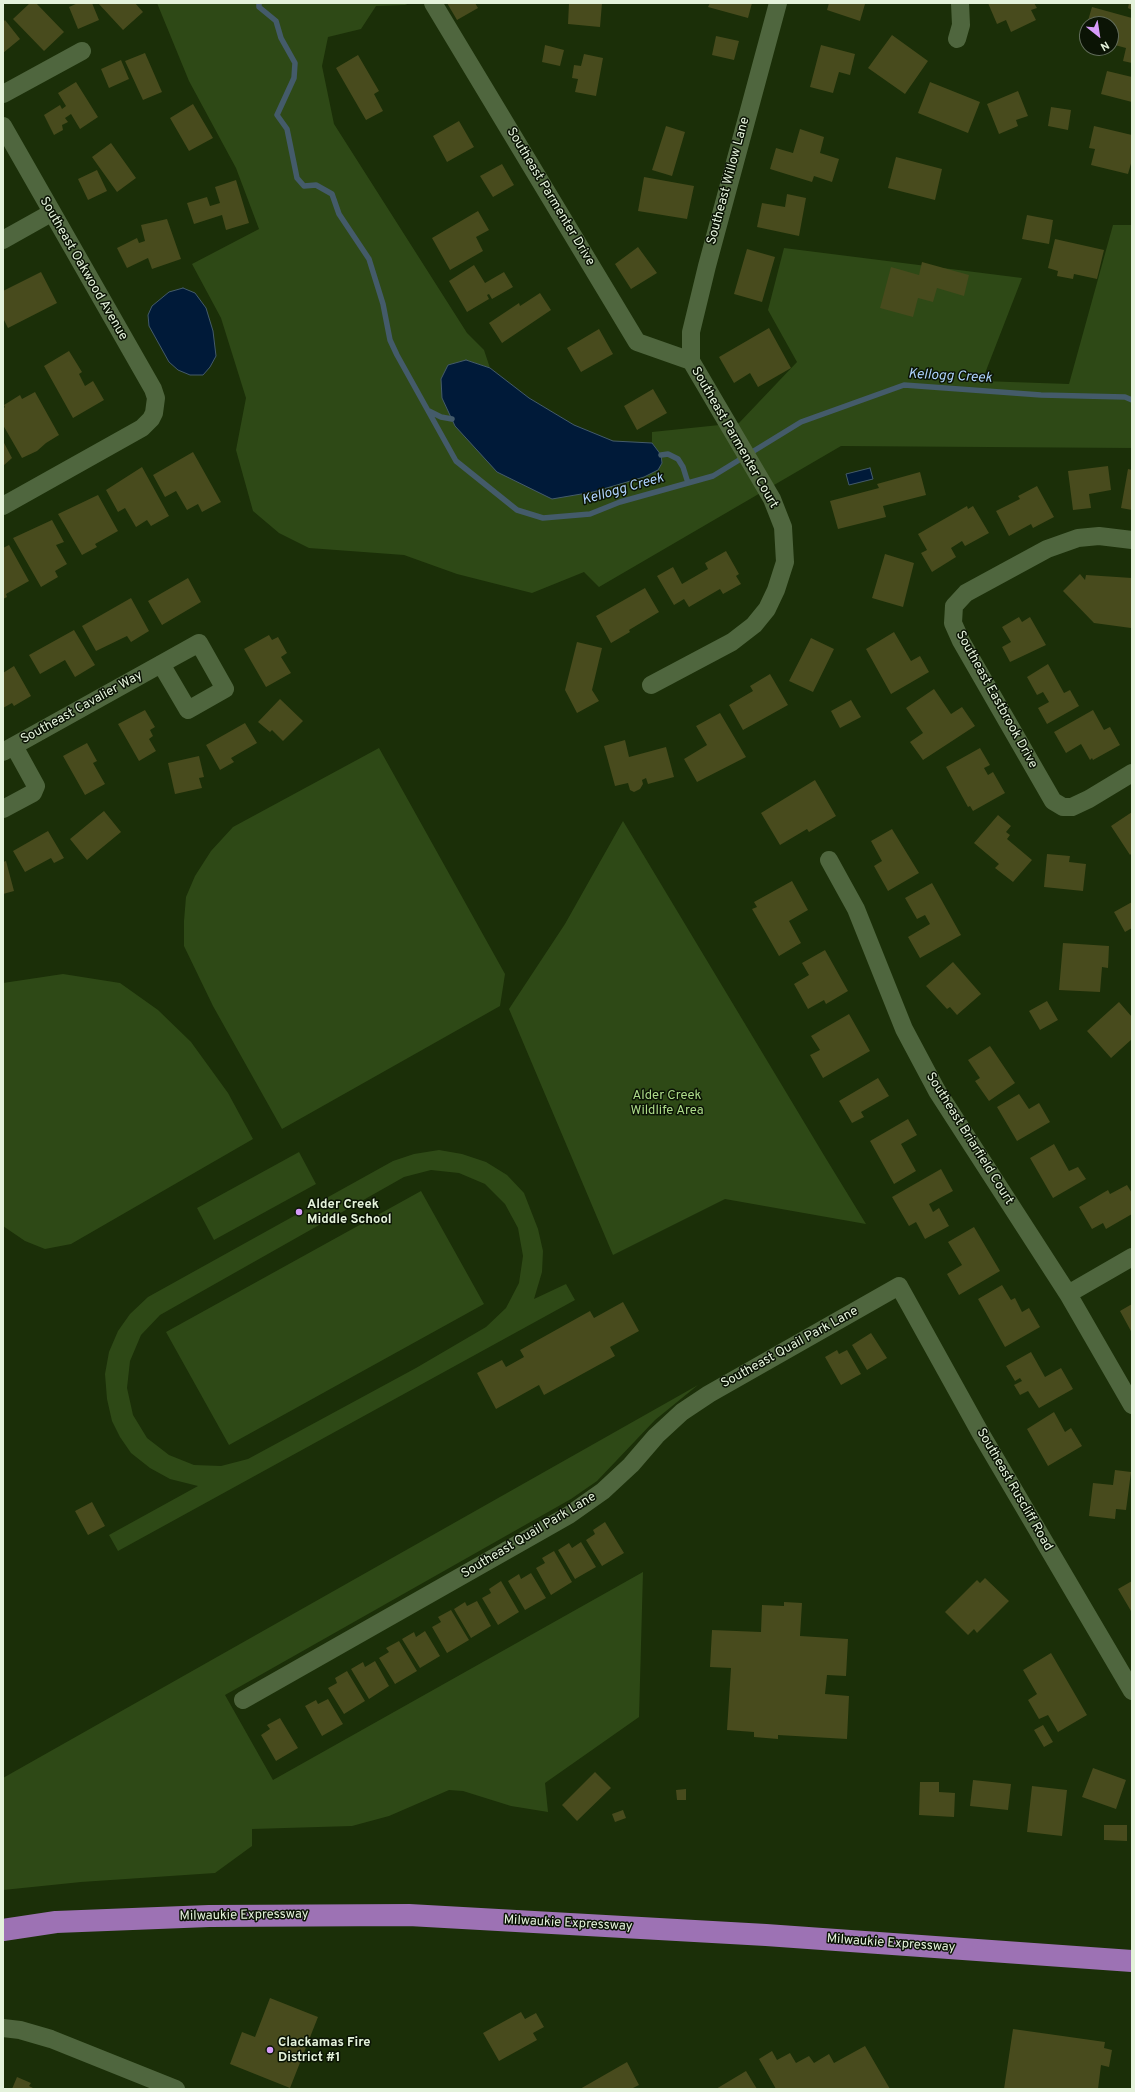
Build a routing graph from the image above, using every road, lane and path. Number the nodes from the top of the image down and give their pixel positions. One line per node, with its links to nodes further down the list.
1 (433, 3): 10 (street, Southeast Parmenter Drive)
2 (778, 3): 10 (street, Southeast Willow Lane)
3 (960, 3): 4 (street)
4 (957, 39)
5 (82, 51): 6 (street)
6 (3, 94)
7 (3, 126): 8 (street, Southeast Oakwood Avenue)
8 (51, 213): 9 (street); 11 (street, Southeast Oakwood Avenue)
9 (3, 240)
10 (691, 361): 14 (street, Southeast Parmenter Court)
11 (3, 506)
12 (1132, 540): 16 (street, Southeast Eastbrook Drive)
13 (162, 664): 15 (street, Southeast Cavalier Way)
14 (651, 685)
15 (8, 749): 17 (street)
16 (1132, 773)
17 (3, 809)
18 (829, 860): 21 (street, Southeast Briarfield Court)
19 (1132, 1257): 21 (street)
20 (899, 1286): 23 (street, Southeast Ruscliff Road); 24 (street, Southeast Quail Park Lane)
21 (1068, 1294): 22 (street, Southeast Briarfield Court)
22 (1132, 1405)
23 (1132, 1691)
24 (243, 1700)
25 (3, 1930): 26 (highway, Milwaukie Expressway)
26 (1132, 1961)
27 (3, 2028): 28 (street)
28 (176, 2089)

